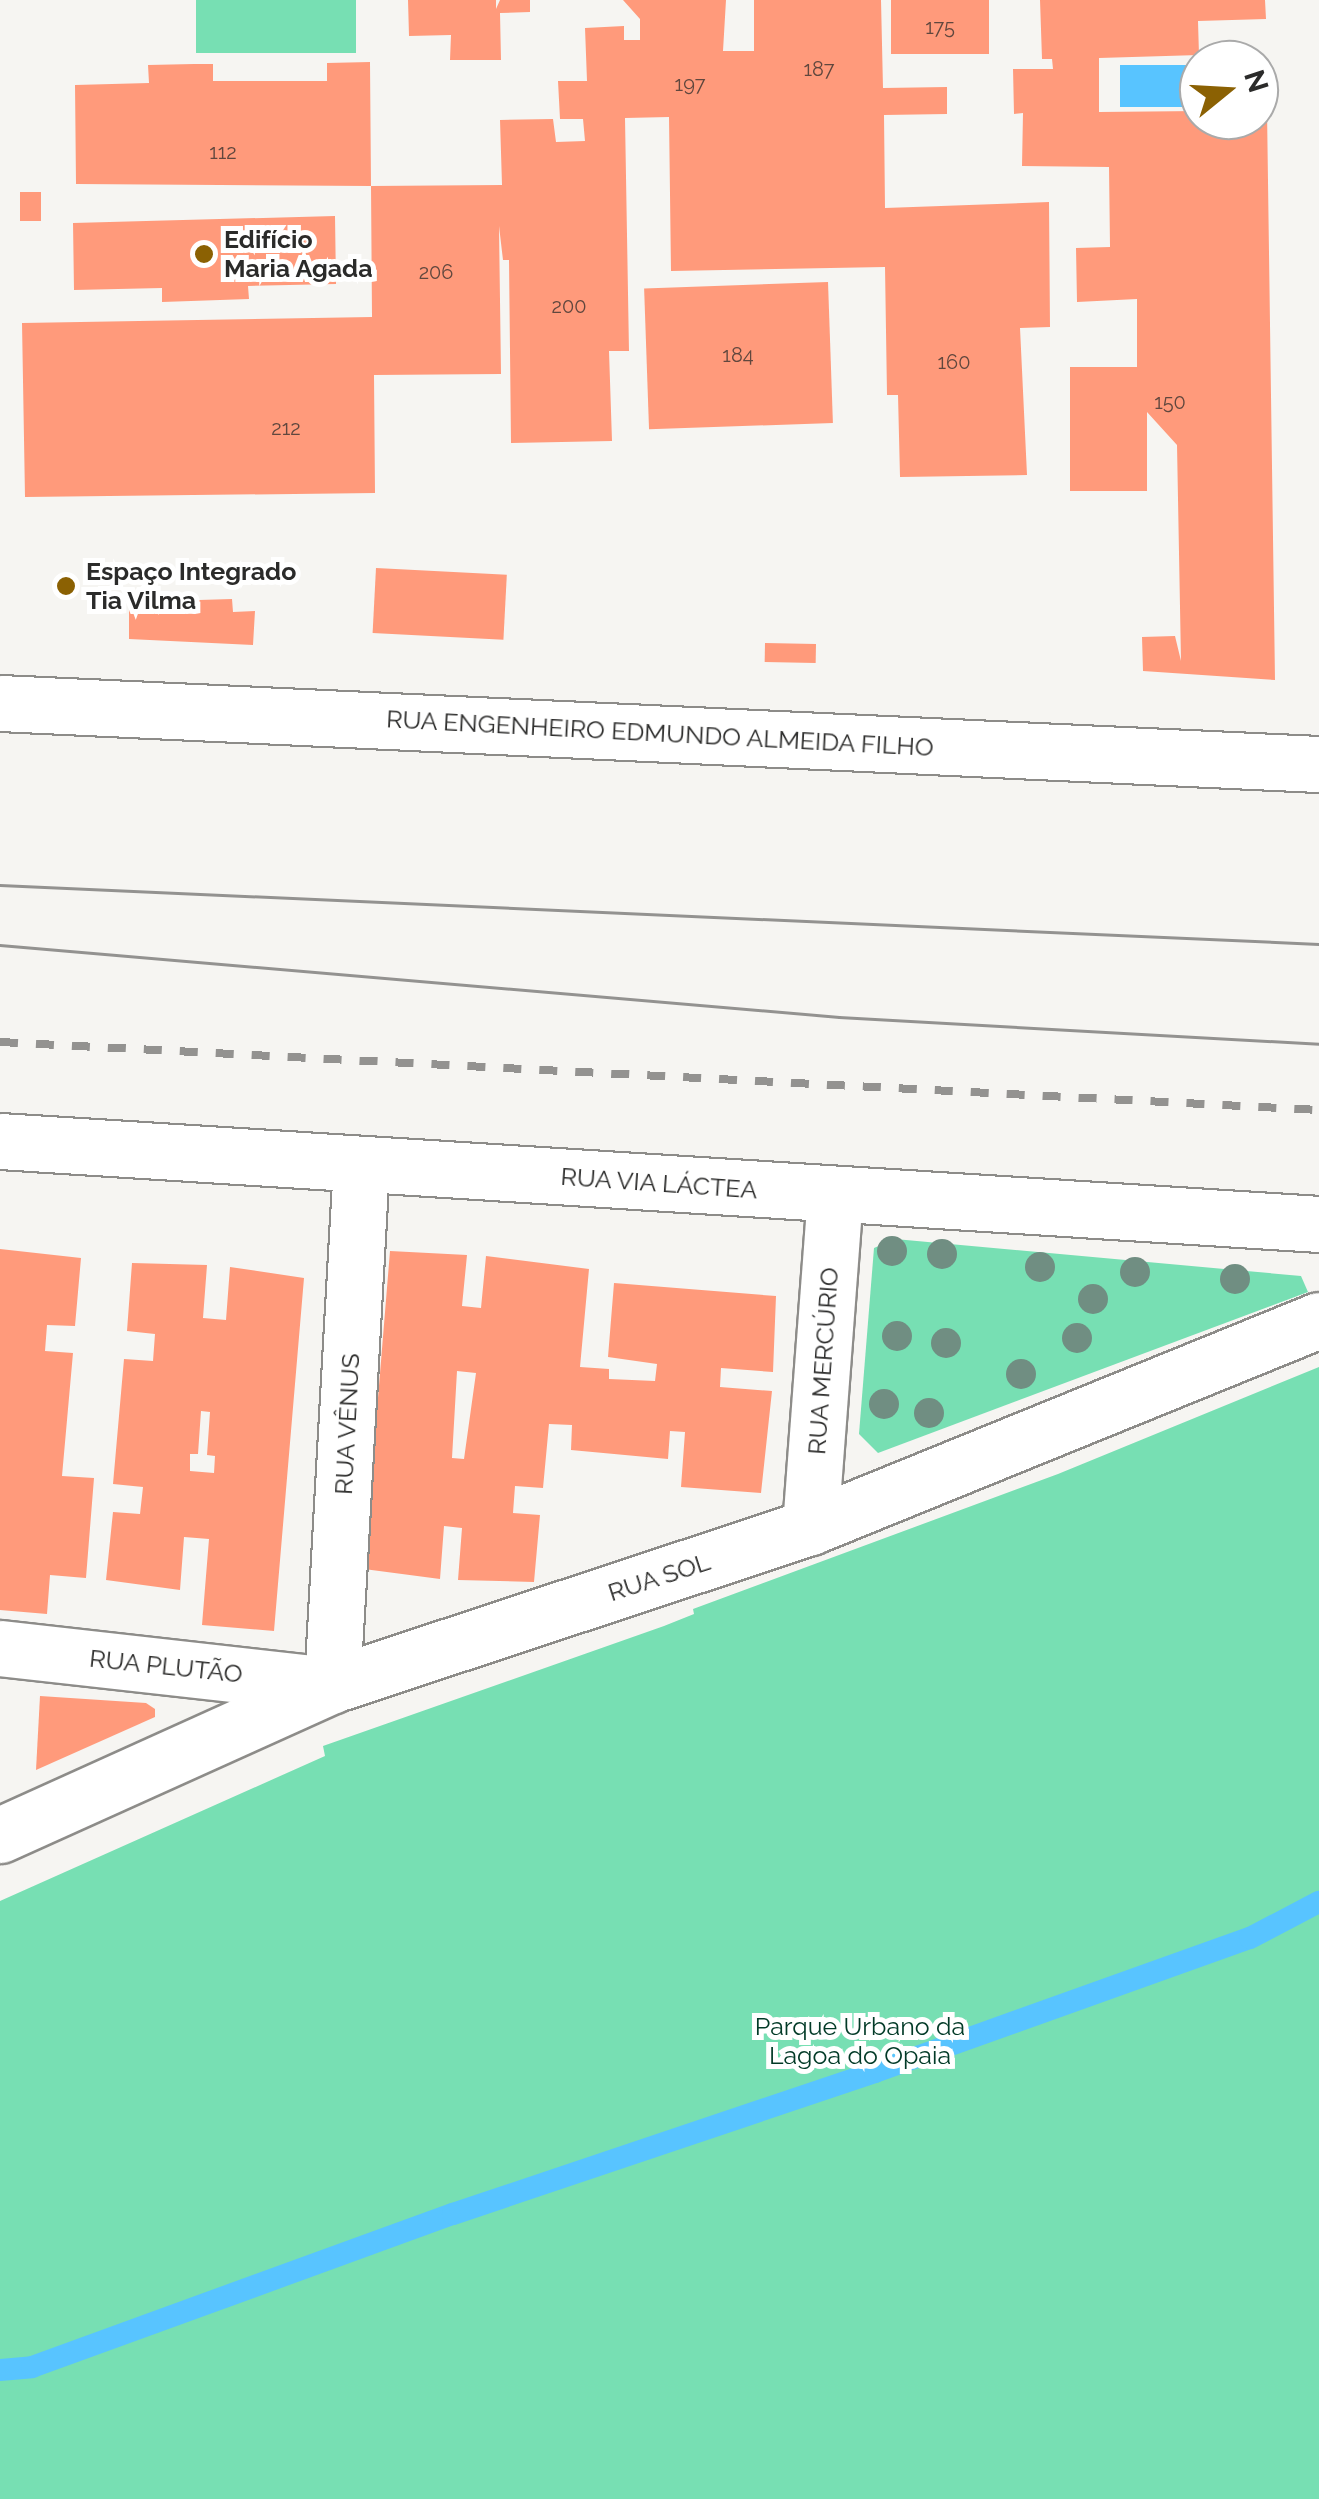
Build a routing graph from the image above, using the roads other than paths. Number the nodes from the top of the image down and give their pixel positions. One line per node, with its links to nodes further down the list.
1 (0, 703): 2 (street, RUA ENGENHEIRO EDMUNDO ALMEIDA FILHO)
2 (1319, 764)
3 (0, 1141): 4 (street, RUA VIA LÁCTEA)
4 (361, 1164): 5 (street, RUA VIA LÁCTEA); 10 (street, RUA VÊNUS)
5 (835, 1195): 6 (street, RUA VIA LÁCTEA); 8 (street, RUA MERCÚRIO)
6 (1319, 1224)
7 (1319, 1320): 8 (street, RUA SOL)
8 (810, 1527): 10 (street, RUA SOL)
9 (0, 1648): 10 (street, RUA PLUTÃO)
10 (332, 1685): 11 (street, RUA SOL)
11 (0, 1835)

